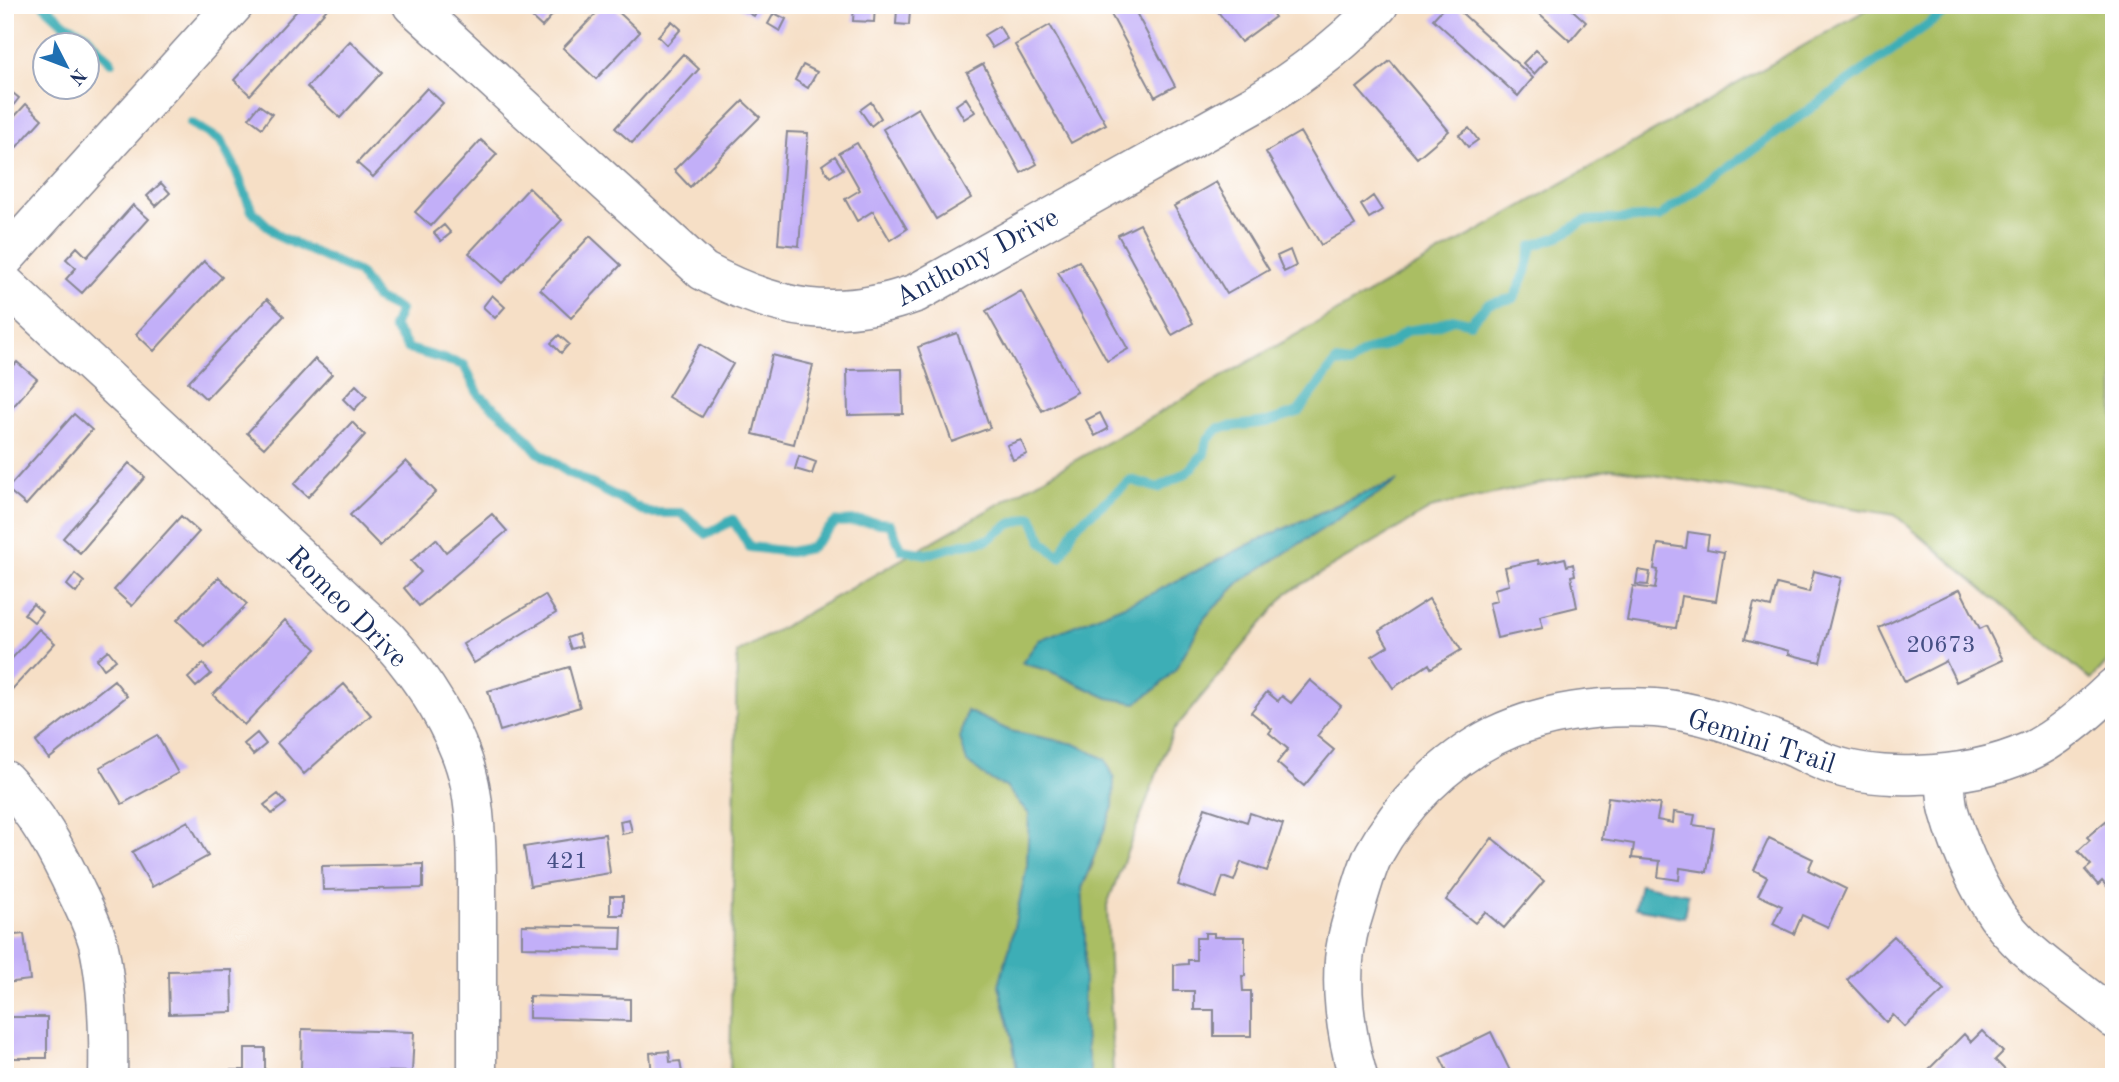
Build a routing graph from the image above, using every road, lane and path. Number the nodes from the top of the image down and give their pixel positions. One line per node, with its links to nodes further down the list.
1 (234, 5): 4 (street)
2 (412, 5): 3 (street, Anthony Drive)
3 (1379, 5)
4 (5, 258)
5 (5, 284): 11 (street, Romeo Drive)
6 (2114, 687): 7 (street, Gemini Trail)
7 (1945, 774): 9 (street); 12 (street, Gemini Trail)
8 (5, 780): 10 (street)
9 (2114, 1019)
10 (108, 1077)
11 (477, 1077)
12 (1359, 1077)

